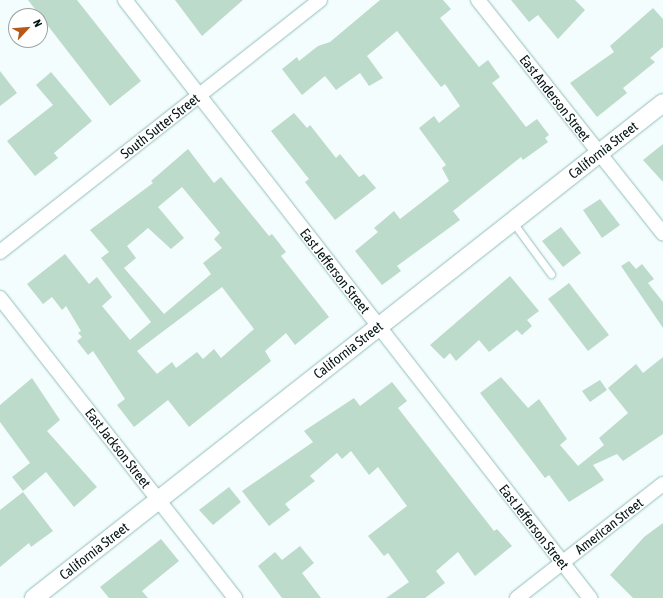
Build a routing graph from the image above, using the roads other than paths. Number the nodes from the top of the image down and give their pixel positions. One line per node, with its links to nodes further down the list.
1 (125, 0): 4 (street, East Jefferson Street)
2 (320, 0): 4 (street, South Sutter Street)
3 (478, 0): 6 (street, East Anderson Street)
4 (198, 96): 9 (street, South Sutter Street); 12 (street, East Jefferson Street)
5 (663, 104): 6 (street, California Street)
6 (598, 153): 7 (street, California Street); 8 (street, East Anderson Street)
7 (512, 221): 10 (lane); 12 (street, California Street)
8 (663, 233)
9 (0, 252)
10 (551, 274)
11 (0, 298): 14 (street, East Jackson Street)
12 (378, 327): 14 (street, California Street); 15 (street, East Jefferson Street)
13 (663, 484): 15 (street, American Street)
14 (159, 500): 16 (street, California Street); 17 (street, East Jackson Street)
15 (563, 563): 18 (street, American Street); 19 (street, East Jefferson Street)
16 (34, 598)
17 (236, 598)
18 (517, 598)
19 (590, 598)

